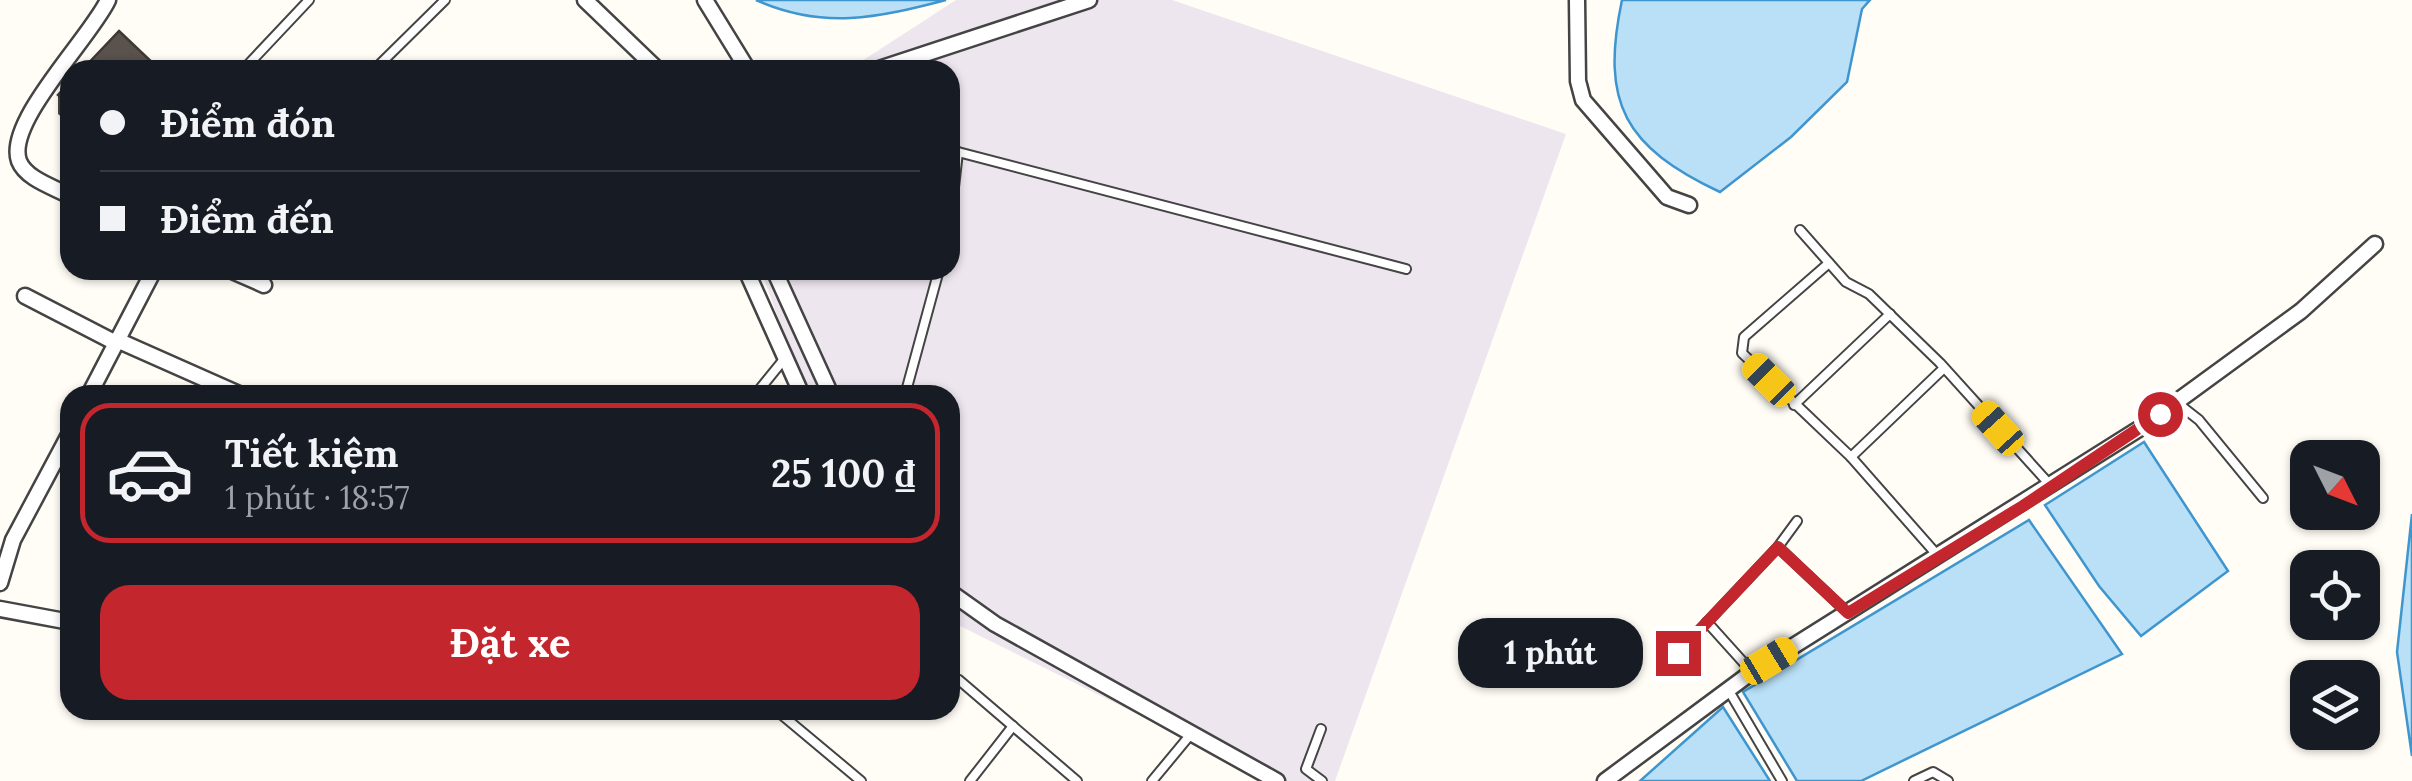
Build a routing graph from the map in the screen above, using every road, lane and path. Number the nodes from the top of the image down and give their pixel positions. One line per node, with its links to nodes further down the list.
1 (108, 0): 8 (street)
2 (309, 0): 9 (lane)
3 (445, 0): 10 (lane)
4 (585, 0): 11 (street)
5 (705, 0): 12 (street)
6 (1088, 0): 13 (street)
7 (1577, 0): 17 (street)
8 (69, 60)
9 (252, 60)
10 (384, 60)
11 (648, 60)
12 (742, 60)
13 (906, 60)
14 (60, 73): 16 (street)
15 (960, 152): 21 (lane)
16 (60, 191)
17 (1689, 205)
18 (1800, 230): 20 (lane)
19 (2376, 244): 39 (street)
20 (1829, 263): 29 (lane); 40 (lane)
21 (1406, 270)
22 (149, 280): 30 (street)
23 (251, 280): 27 (street)
24 (750, 280): 31 (street)
25 (779, 280): 37 (street)
26 (936, 280): 38 (lane)
27 (264, 286)
28 (25, 296): 30 (street)
29 (1890, 314): 32 (lane); 40 (lane)
30 (117, 342): 33 (street); 34 (street)
31 (785, 358): 35 (lane); 36 (street)
32 (1944, 368): 42 (lane); 43 (lane)
33 (95, 385)
34 (218, 385)
35 (763, 385)
36 (797, 385)
37 (827, 385)
38 (908, 385)
39 (2176, 402): 43 (street); 44 (lane)
40 (1794, 405): 42 (lane)
41 (60, 456): 48 (street)
42 (1851, 457): 47 (lane)
43 (2052, 487): 47 (street)
44 (2263, 498)
45 (1796, 520): 46 (lane)
46 (1778, 547): 51 (lane); 53 (lane)
47 (1939, 558): 51 (street)
48 (0, 583)
49 (960, 599): 61 (street)
50 (0, 609): 52 (street)
51 (1848, 613): 55 (street)
52 (60, 620)
53 (1706, 622): 54 (lane); 55 (lane)
54 (1678, 653)
55 (1752, 672): 57 (street)
56 (960, 681): 59 (lane)
57 (1729, 691): 68 (street); 69 (lane)
58 (788, 720): 62 (lane)
59 (1013, 726): 63 (lane); 64 (lane)
60 (1321, 729): 67 (lane)
61 (1192, 734): 65 (lane); 66 (street)
62 (861, 781)
63 (970, 781)
64 (1077, 781)
65 (1152, 781)
66 (1277, 781)
67 (1322, 781)
68 (1605, 781)
69 (1782, 781)
70 (1914, 781): 71 (lane)
71 (1948, 781)

